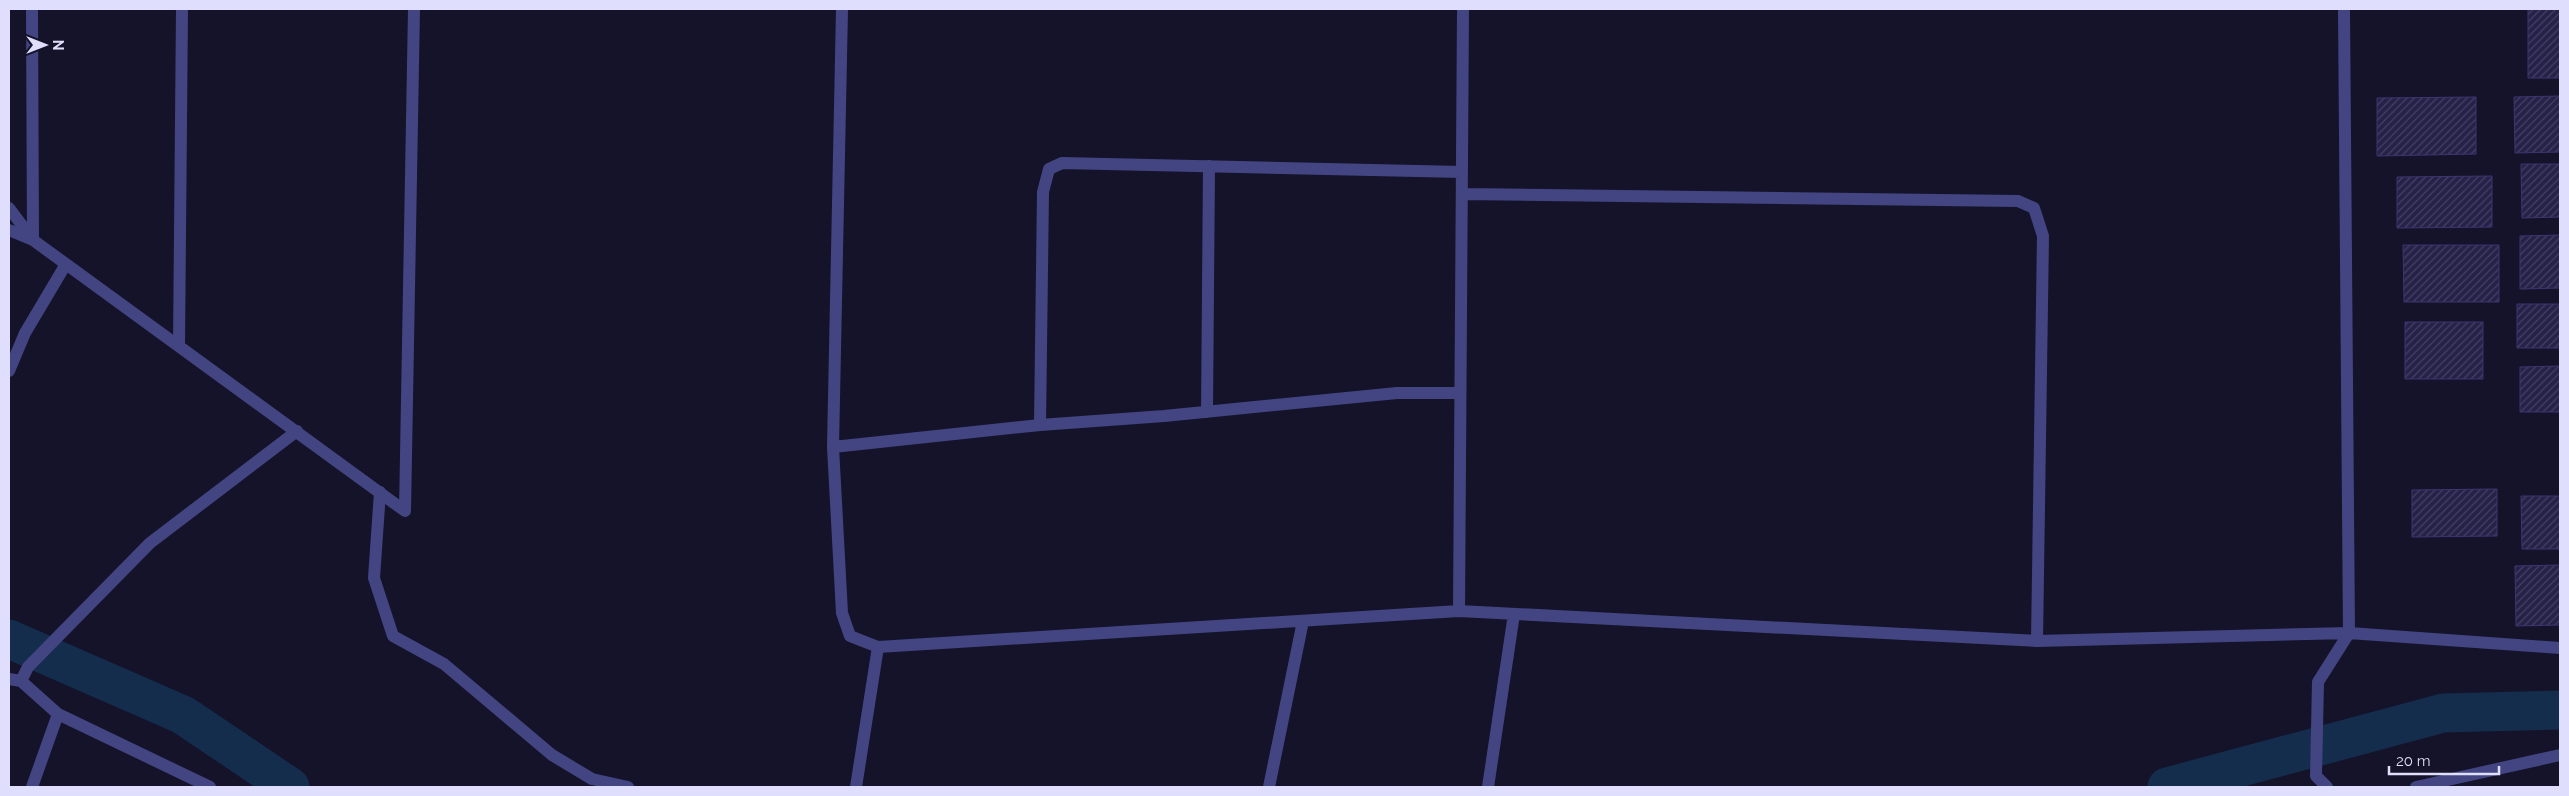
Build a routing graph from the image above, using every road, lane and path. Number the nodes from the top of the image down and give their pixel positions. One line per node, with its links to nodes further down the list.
1 (32, 9): 12 (street)
2 (182, 9): 14 (street)
3 (414, 9): 21 (street)
4 (842, 9): 20 (street)
5 (1463, 9): 8 (street)
6 (2344, 9): 25 (street)
7 (1208, 166): 8 (street); 17 (street); 18 (street)
8 (1462, 172): 9 (street)
9 (1462, 194): 16 (street); 26 (street)
10 (9, 208): 12 (street)
11 (9, 230): 12 (street)
12 (33, 240): 13 (street)
13 (66, 264): 14 (street); 15 (street)
14 (180, 346): 19 (street)
15 (9, 372)
16 (1460, 393): 17 (street); 22 (street)
17 (1207, 412): 18 (street)
18 (1040, 425): 20 (street)
19 (297, 431): 21 (street); 29 (street)
20 (833, 447): 27 (street)
21 (380, 492): 34 (street)
22 (1459, 611): 23 (street); 24 (street)
23 (1514, 614): 26 (street); 37 (street)
24 (1303, 621): 27 (street); 36 (street)
25 (2349, 633): 26 (street); 28 (street); 38 (street)
26 (2037, 641)
27 (878, 647): 35 (street)
28 (2560, 648)
29 (15, 680): 30 (street)
30 (58, 714): 32 (street); 33 (street)
31 (2560, 755): 39 (street)
32 (32, 787)
33 (210, 787)
34 (628, 787)
35 (856, 787)
36 (1269, 787)
37 (1488, 787)
38 (2327, 787)
39 (2416, 787)

